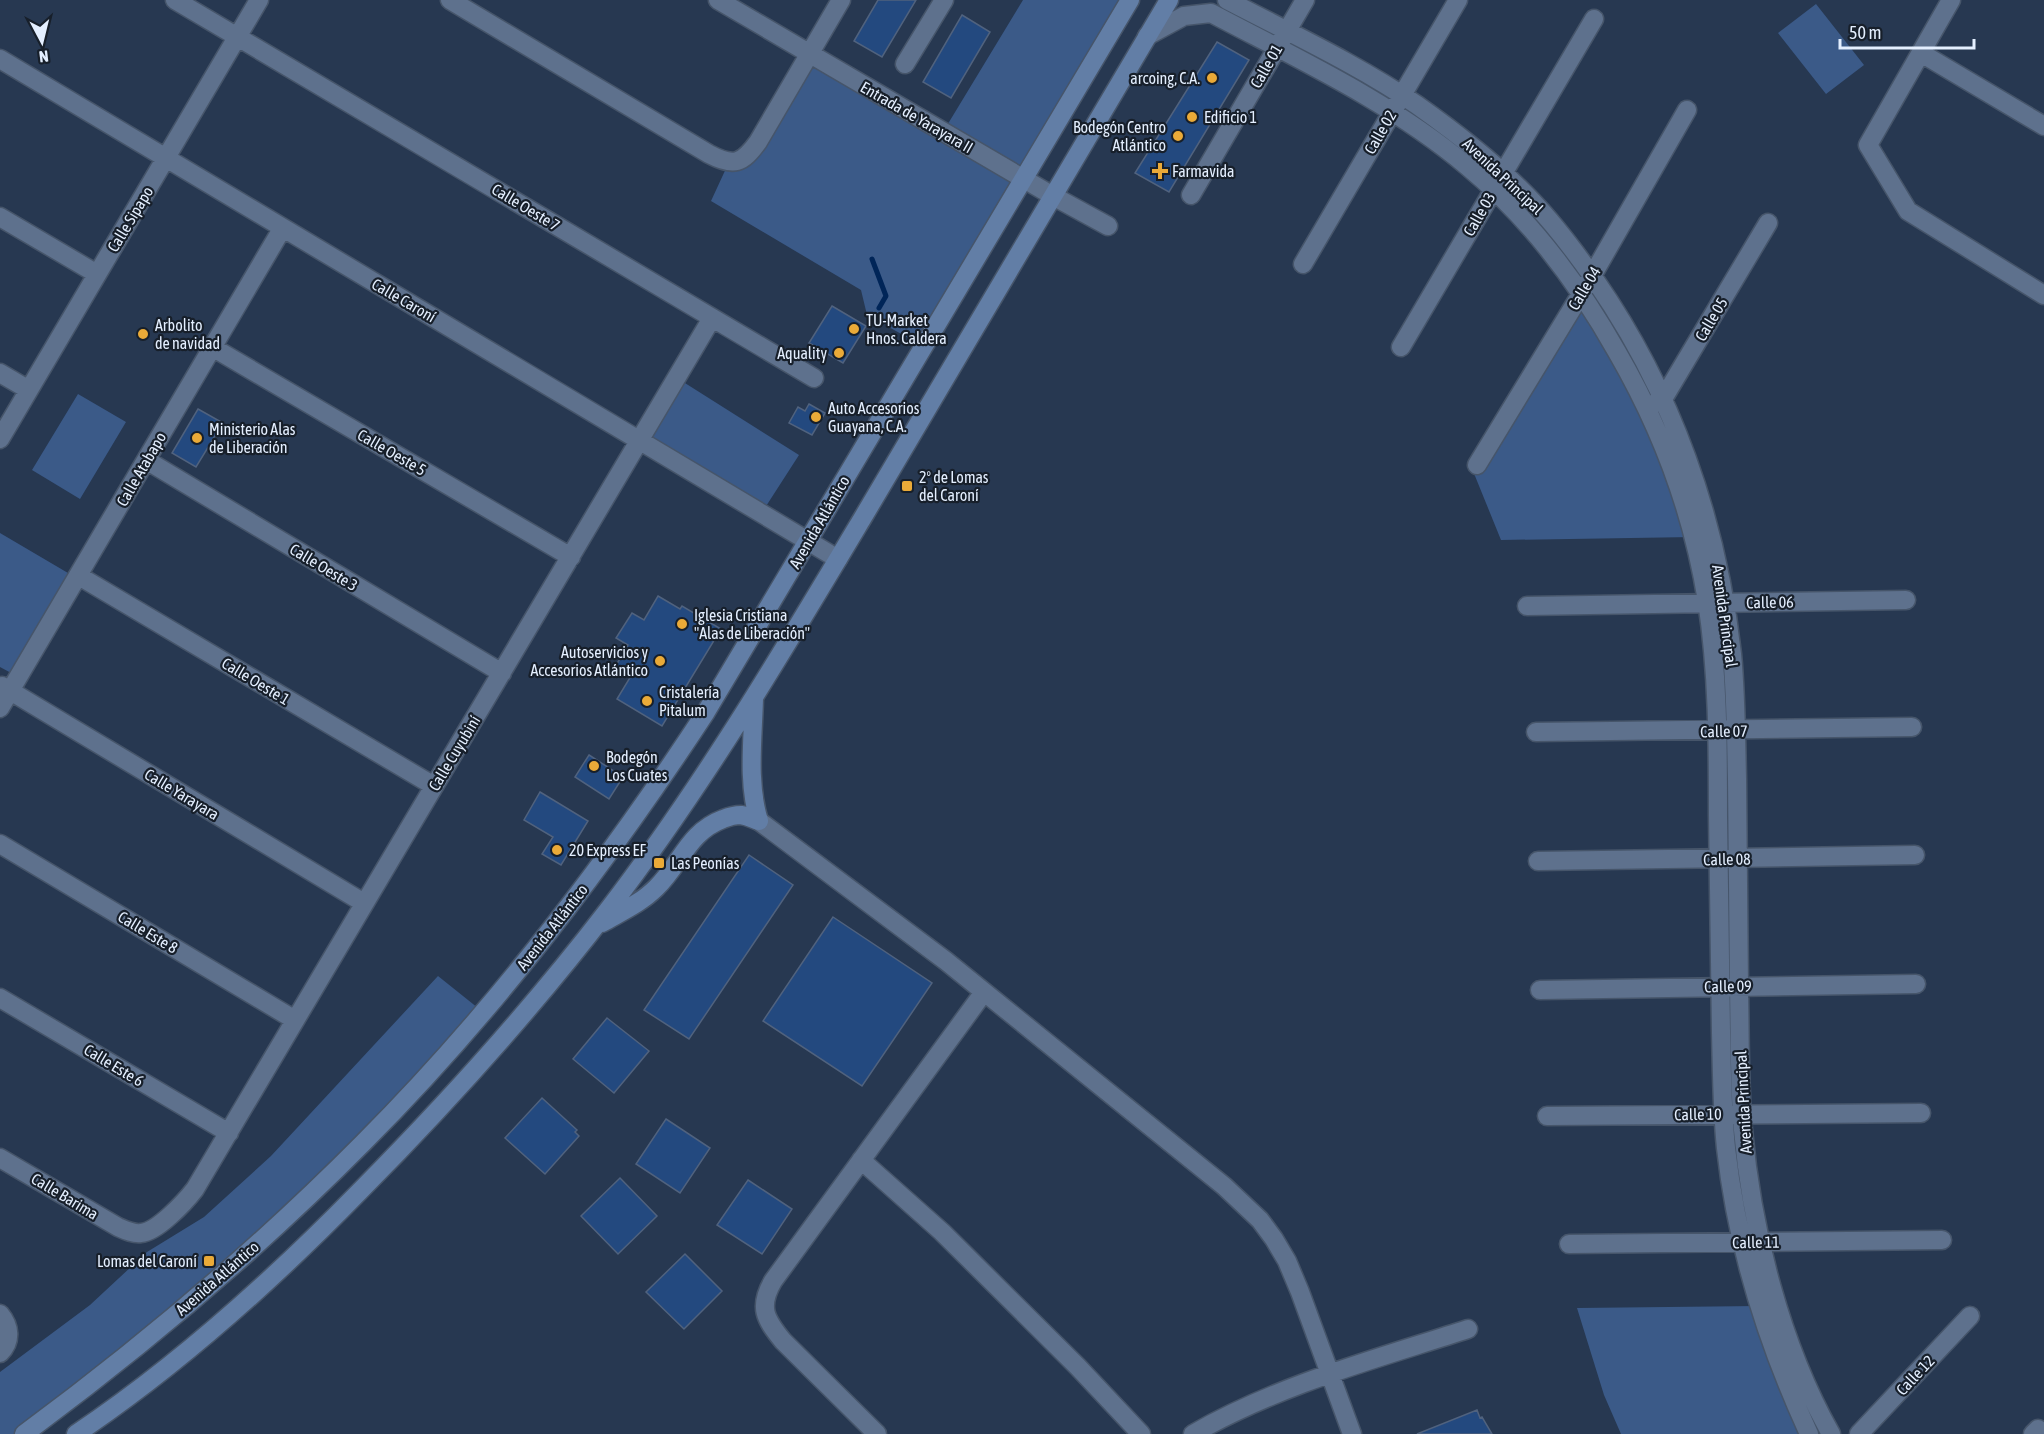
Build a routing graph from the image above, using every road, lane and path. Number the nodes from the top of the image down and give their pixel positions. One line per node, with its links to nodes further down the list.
1 (175, 0): 16 (street, Calle Oeste 7)
2 (259, 0): 16 (street, Calle Sipapo)
3 (450, 0): 19 (street)
4 (718, 0): 19 (street, Entrada de Yarayara II)
5 (841, 0): 19 (street)
6 (944, 0): 21 (street)
7 (1130, 0): 28 (main road, Avenida Atlántico)
8 (1169, 0): 15 (main road, Avenida Atlántico)
9 (1227, 0): 14 (street, Avenida Principal)
10 (1305, 0): 14 (street, Calle 01)
11 (1458, 0): 22 (street, Calle 02)
12 (1951, 0): 18 (street)
13 (1594, 19): 27 (street, Calle 03)
14 (1286, 32): 17 (street, Calle 01); 22 (street, Avenida Principal)
15 (1148, 36): 17 (street, Avenida Principal); 31 (main road, Avenida Atlántico)
16 (237, 37): 26 (street, Calle Sipapo); 41 (street, Calle Oeste 7)
17 (1276, 48): 24 (street, Avenida Principal); 30 (street, Calle 01)
18 (1921, 53): 25 (street); 40 (street)
19 (809, 54): 28 (street, Entrada de Yarayara II)
20 (0, 59): 26 (street, Calle Caroní)
21 (905, 63)
22 (1401, 95): 24 (street, Calle 02); 27 (street, Avenida Principal)
23 (1687, 110): 38 (street, Calle 04)
24 (1391, 112): 29 (street, Avenida Principal); 36 (street, Calle 02)
25 (2044, 126)
26 (166, 159): 35 (street, Calle Caroní); 37 (street, Calle Sipapo)
27 (1503, 173): 29 (street, Calle 03); 38 (street, Avenida Principal)
28 (1024, 179): 31 (street, Entrada de Yarayara II); 53 (main road, Avenida Atlántico)
29 (1493, 190): 39 (street, Avenida Principal); 42 (street, Calle 03)
30 (1191, 195)
31 (1053, 196): 34 (street, Entrada de Yarayara II); 55 (main road, Avenida Atlántico)
32 (0, 217): 37 (street)
33 (1768, 223): 47 (street, Calle 05)
34 (1108, 226)
35 (282, 229): 43 (street, Calle Atabapo); 50 (street, Calle Caroní)
36 (1303, 264)
37 (97, 274): 46 (street, Calle Sipapo)
38 (1592, 276): 39 (street, Calle 04); 47 (street, Avenida Principal)
39 (1581, 293): 48 (street, Avenida Principal); 52 (street, Calle 04)
40 (2044, 295)
41 (712, 318): 45 (street, Calle Oeste 7); 50 (street, Calle Cuyubiní)
42 (1401, 346)
43 (212, 347): 51 (street, Calle Atabapo); 54 (street, Calle Oeste 5)
44 (0, 373): 46 (street)
45 (814, 378)
46 (29, 390): 49 (street, Calle Sipapo)
47 (1663, 399): 48 (street); 58 (street, Avenida Principal)
48 (1646, 407): 58 (street, Avenida Principal)
49 (0, 439)
50 (641, 441): 53 (street, Calle Caroní); 54 (street, Calle Cuyubiní)
51 (146, 460): 56 (street, Calle Atabapo); 60 (street, Calle Oeste 3)
52 (1477, 465)
53 (808, 542): 55 (street, Calle Caroní); 101 (main road, Avenida Atlántico)
54 (571, 557): 60 (street, Calle Cuyubiní)
55 (838, 559): 62 (main road, Avenida Atlántico)
56 (79, 576): 61 (street, Calle Atabapo); 68 (street, Calle Oeste 1)
57 (1906, 600): 58 (street, Calle 06)
58 (1716, 603): 59 (street, Calle 06); 65 (street, Avenida Principal); 66 (street, Avenida Principal)
59 (1527, 606)
60 (502, 673): 68 (street, Calle Cuyubiní)
61 (5, 688): 63 (street, Calle Atabapo); 75 (street, Calle Yarayara)
62 (754, 697): 69 (main road); 76 (main road, Avenida Atlántico)
63 (0, 708)
64 (1912, 728): 65 (street, Calle 07)
65 (1736, 730): 66 (street, Calle 07); 73 (street, Avenida Principal)
66 (1717, 731): 67 (street, Calle 07); 72 (street, Avenida Principal)
67 (1536, 732)
68 (434, 786): 75 (street, Calle Cuyubiní)
69 (759, 821): 76 (main road); 81 (street)
70 (0, 844): 83 (street, Calle Este 8)
71 (1915, 855): 73 (street, Calle 08)
72 (1719, 859): 73 (street, Calle 08); 74 (street, Calle 08); 78 (street, Avenida Principal)
73 (1737, 859): 79 (street, Avenida Principal)
74 (1538, 861)
75 (364, 903): 83 (street, Calle Cuyubiní)
76 (593, 929): 104 (main road, Avenida Atlántico)
77 (1916, 984): 79 (street, Calle 09)
78 (1720, 986): 79 (street, Calle 09); 80 (street, Calle 09); 85 (street, Avenida Principal)
79 (1739, 986): 86 (street, Avenida Principal)
80 (1540, 990)
81 (984, 992): 90 (street); 100 (street)
82 (0, 998): 88 (street, Calle Este 6)
83 (295, 1020): 88 (street, Calle Cuyubiní)
84 (1921, 1113): 86 (street, Calle 10)
85 (1723, 1114): 86 (street, Calle 10); 87 (street, Calle 10); 93 (street, Avenida Principal)
86 (1742, 1114): 94 (street, Avenida Principal)
87 (1547, 1116)
88 (229, 1133): 91 (street, Calle Cuyubiní)
89 (0, 1158): 91 (street, Calle Barima)
90 (861, 1160): 105 (street); 106 (street)
91 (131, 1232)
92 (1942, 1240): 94 (street, Calle 11)
93 (1741, 1242): 94 (street, Calle 11); 95 (street, Calle 11); 109 (street, Avenida Principal)
94 (1761, 1242): 110 (street, Avenida Principal)
95 (1569, 1244)
96 (0, 1314): 99 (street)
97 (1970, 1316): 111 (street, Calle 12)
98 (1468, 1329): 100 (street)
99 (4, 1347)
100 (1330, 1375): 107 (street); 108 (street)
101 (53, 1412): 102 (main road, Avenida Atlántico); 103 (main road)
102 (24, 1434)
103 (70, 1434)
104 (76, 1434)
105 (876, 1434)
106 (1141, 1434)
107 (1193, 1434)
108 (1352, 1434)
109 (1809, 1434)
110 (1831, 1434)
111 (1859, 1434)

